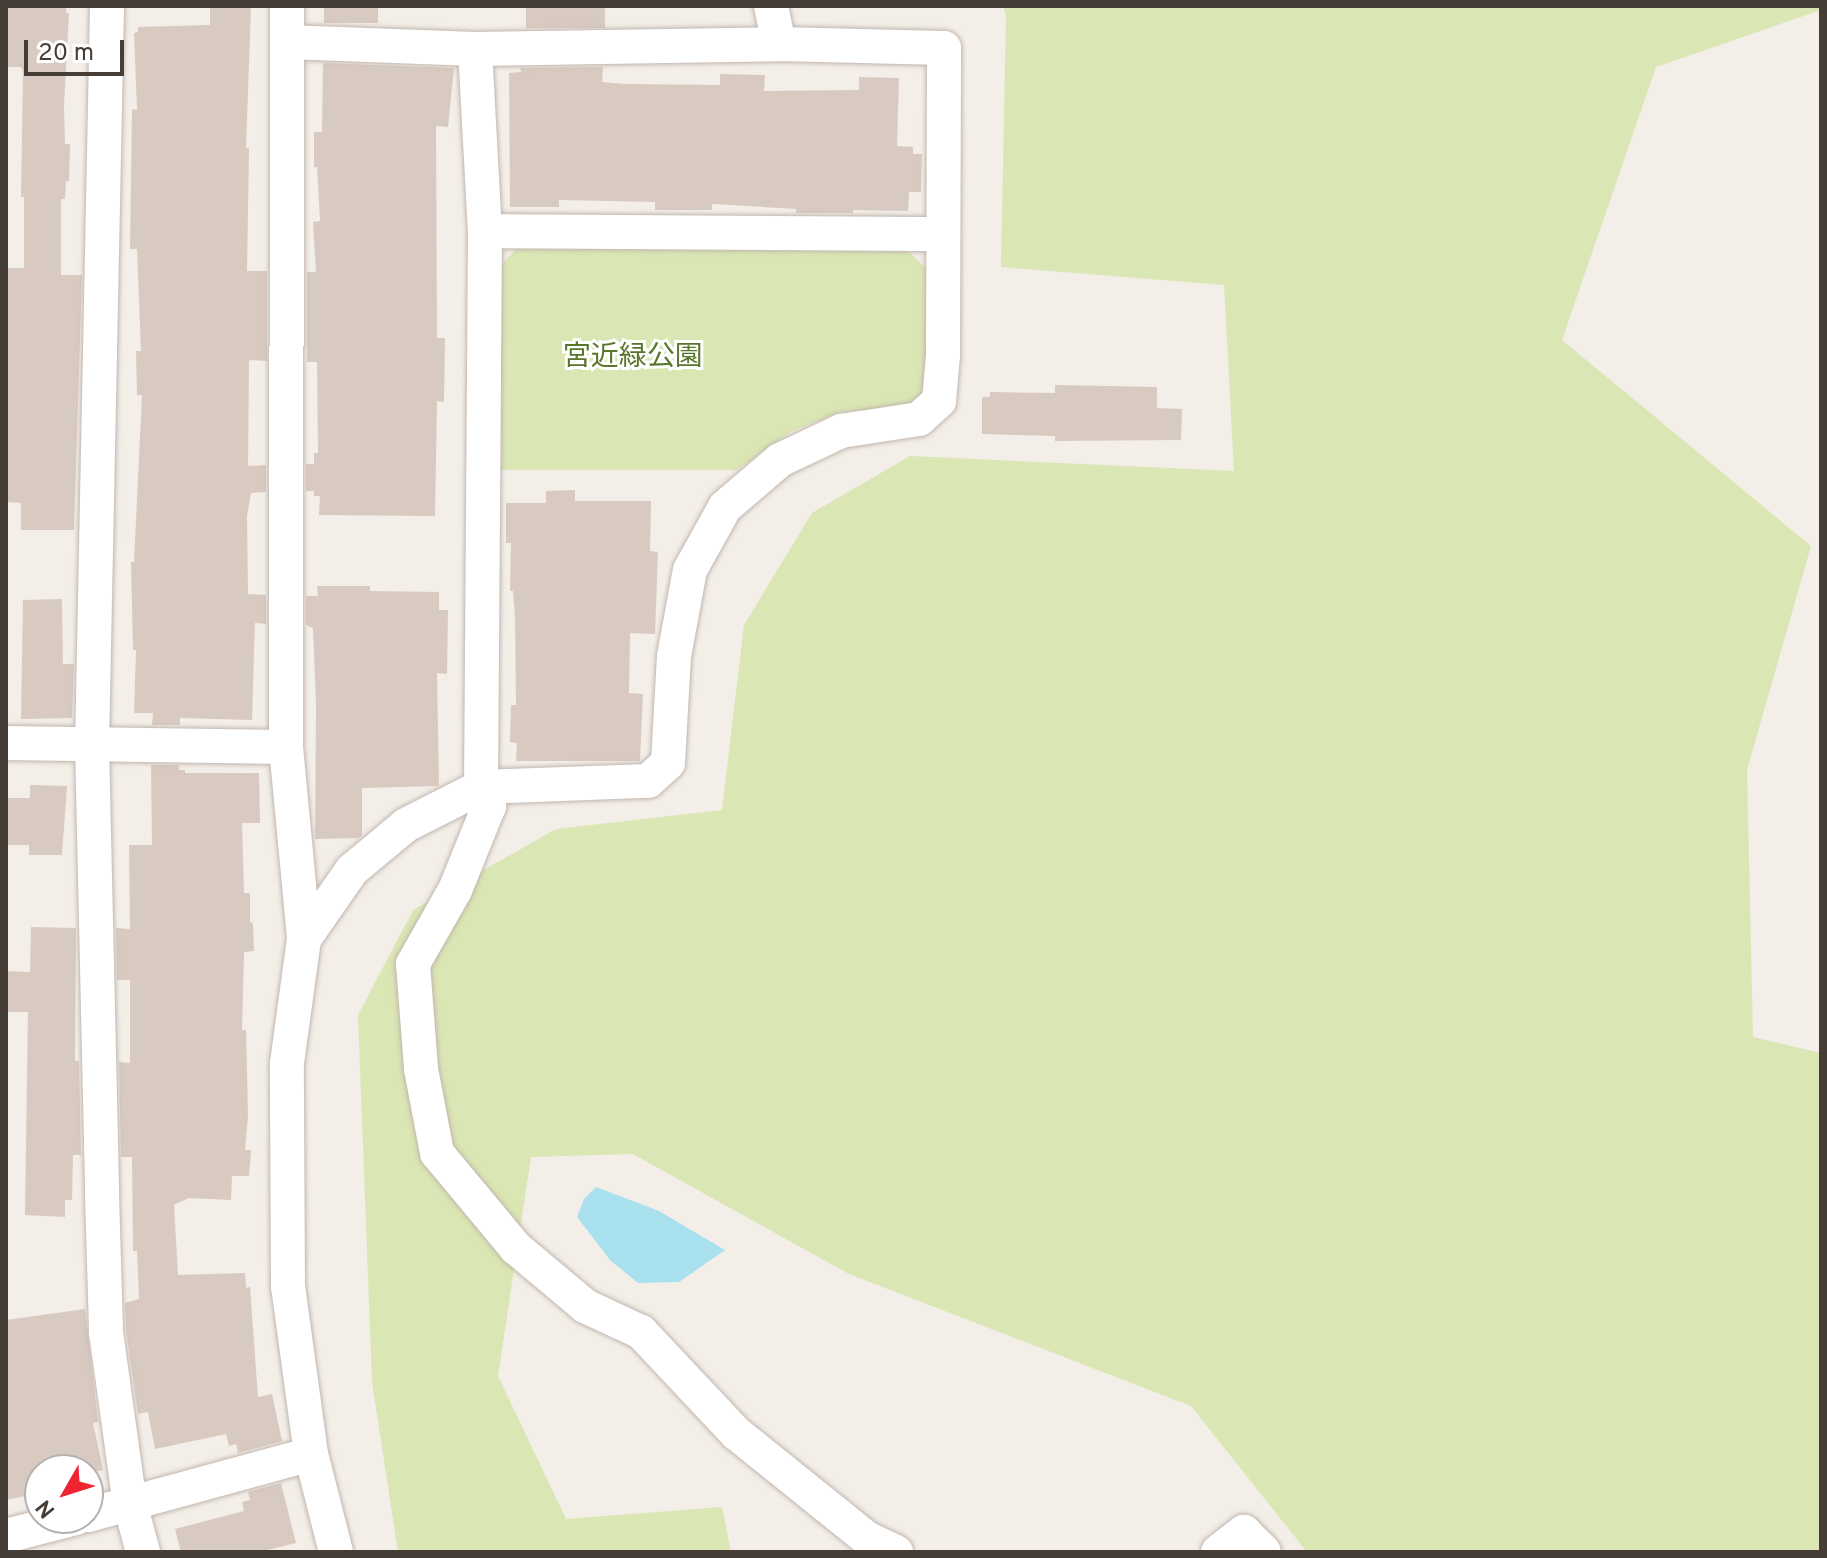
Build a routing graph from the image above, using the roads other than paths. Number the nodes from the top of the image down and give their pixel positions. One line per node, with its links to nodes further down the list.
1 (107, 6): 10 (street)
2 (287, 6): 4 (street)
3 (771, 6): 5 (street)
4 (287, 42): 6 (street); 11 (street)
5 (779, 44): 6 (street); 8 (street)
6 (475, 49): 7 (street)
7 (485, 231): 8 (street); 12 (street)
8 (943, 234): 12 (street)
9 (6, 743): 10 (street)
10 (92, 745): 11 (street); 15 (street)
11 (286, 747): 13 (street)
12 (481, 787): 13 (street); 19 (street)
13 (304, 939): 14 (street)
14 (311, 1454): 15 (street); 18 (street)
15 (130, 1504): 16 (street); 17 (street)
16 (104, 1511)
17 (143, 1552)
18 (336, 1552)
19 (896, 1552)
20 (1218, 1552): 21 (street)
21 (1264, 1552)

